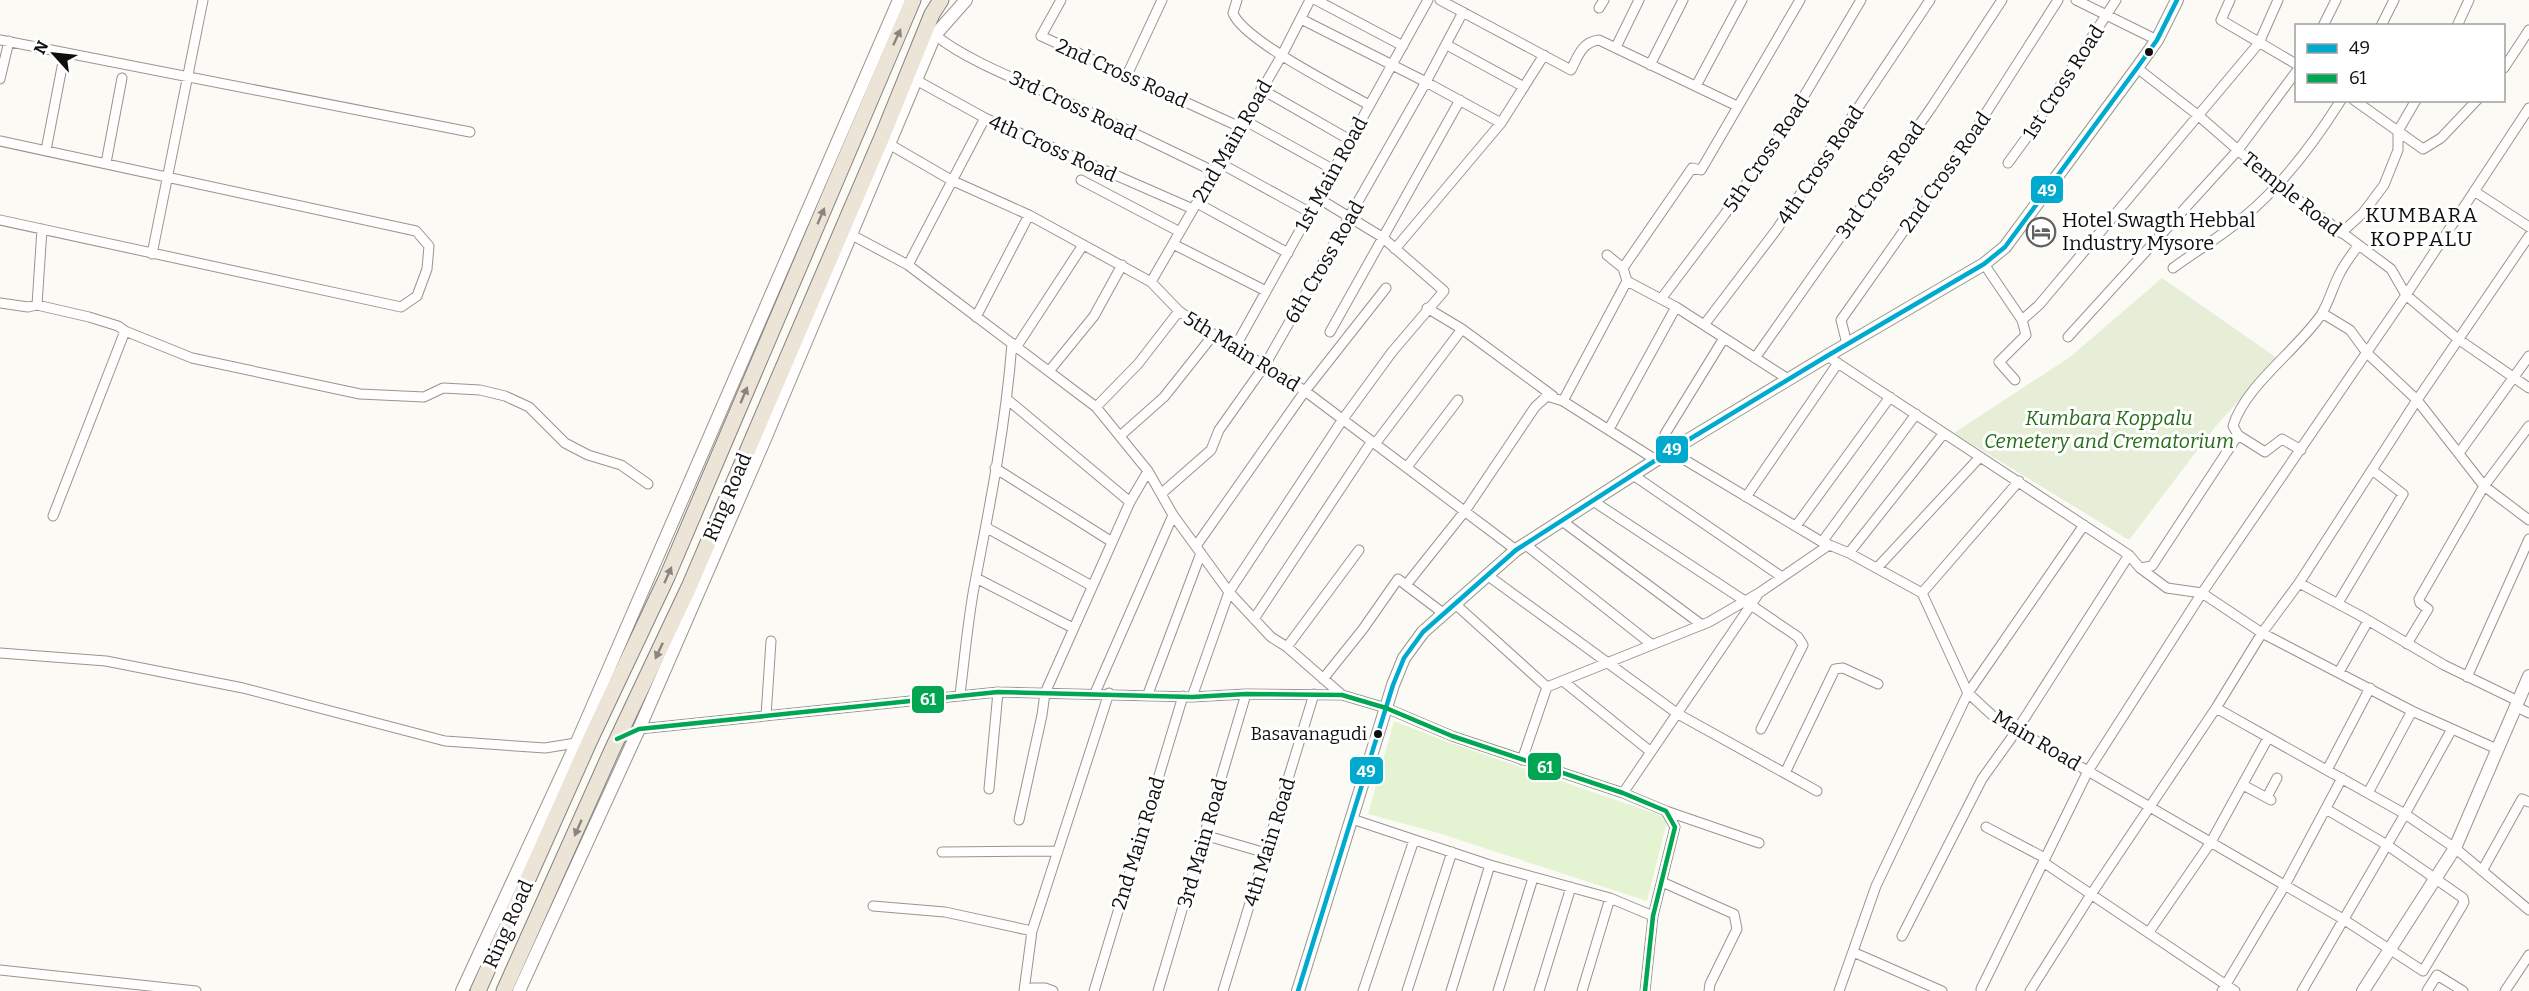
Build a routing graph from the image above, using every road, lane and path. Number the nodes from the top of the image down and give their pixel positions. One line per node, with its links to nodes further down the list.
1 (202, 0): 52 (street)
2 (899, 0): 259 (street)
3 (913, 0): 259 (highway, Ring Road, one-way to 3)
4 (941, 0): 258 (highway, Ring Road, one-way to 258)
5 (966, 0): 36 (street)
6 (1061, 0): 53 (street, 2nd Cross Road)
7 (1162, 0): 53 (street)
8 (1237, 0): 43 (street)
9 (1310, 0): 31 (street, 2nd Main Road)
10 (1316, 0): 41 (street)
11 (1428, 0): 41 (street, 1st Main Road)
12 (1440, 0): 29 (street)
13 (1639, 0): 42 (street)
14 (1683, 0): 47 (street)
15 (1742, 0): 58 (street)
16 (1800, 0): 67 (street)
17 (1861, 0): 120 (street, 5th Cross Road)
18 (1930, 0): 129 (street, 4th Cross Road)
19 (2002, 0): 143 (street, 3rd Cross Road)
20 (2058, 0): 138 (street, 2nd Cross Road)
21 (2076, 0): 30 (street)
22 (2116, 0): 30 (street, 1st Cross Road)
23 (2177, 0): 38 (street)
24 (2230, 0): 39 (street)
25 (2278, 0): 39 (street)
26 (2336, 0): 32 (street)
27 (2394, 0): 33 (street)
28 (2469, 0): 34 (street)
29 (1463, 12): 40 (street, 6th Cross Road); 44 (street)
30 (2108, 14): 38 (street); 82 (street, 1st Cross Road)
31 (1301, 20): 43 (street, 2nd Main Road); 46 (street)
32 (2324, 24)
33 (2382, 24)
34 (2458, 24)
35 (2529, 30): 49 (street)
36 (935, 35): 56 (street); 84 (street, 3rd Cross Road)
37 (4, 40): 52 (street); 55 (street)
38 (2157, 40): 50 (street)
39 (2259, 43): 45 (street); 69 (street)
40 (1446, 45): 57 (street, 6th Cross Road); 59 (street)
41 (1402, 46): 46 (street, 1st Main Road)
42 (1616, 47): 44 (street); 47 (street)
43 (1282, 55): 60 (street, 2nd Main Road); 66 (street)
44 (1544, 56): 59 (street)
45 (2295, 63)
46 (1392, 65): 57 (street); 66 (street, 1st Main Road)
47 (1650, 65): 58 (street)
48 (62, 67): 78 (street)
49 (2505, 67)
50 (2137, 68): 69 (street, Temple Road); 110 (street)
51 (2295, 73): 79 (street)
52 (188, 75): 74 (street); 85 (street)
53 (1127, 75): 71 (street, 2nd Cross Road)
54 (122, 78): 81 (street)
55 (0, 79)
56 (916, 80): 70 (street, 4th Cross Road); 77 (street)
57 (1426, 82): 61 (street); 94 (street, 6th Cross Road)
58 (1696, 86): 67 (street)
59 (1524, 87): 72 (street)
60 (1261, 89): 71 (street, 2nd Main Road); 75 (street)
61 (1460, 100): 72 (street); 102 (street)
62 (2340, 102): 88 (street)
63 (2357, 102): 73 (street)
64 (2415, 102): 73 (street)
65 (2475, 102): 73 (street)
66 (1369, 105): 75 (street, 1st Main Road)
67 (1737, 106): 113 (street)
68 (2529, 108): 89 (street)
69 (2199, 116): 79 (street, Temple Road); 128 (street)
70 (985, 118): 86 (street); 91 (street, 4th Cross Road)
71 (1242, 123): 80 (street, 2nd Main Road); 83 (street, 2nd Cross Road)
72 (1501, 123): 106 (street)
73 (2398, 131): 100 (street)
74 (470, 132)
75 (1350, 140): 83 (street, 1st Main Road)
76 (0, 141): 78 (street)
77 (889, 144): 86 (street, 5th Main Road); 99 (street)
78 (46, 150): 81 (street)
79 (2238, 150): 88 (street, Temple Road); 134 (street)
80 (1218, 162): 84 (street, 2nd Main Road); 92 (street)
81 (106, 163): 85 (street)
82 (2008, 163)
83 (1334, 170): 90 (street, 1st Main Road)
84 (1214, 171): 91 (street, 2nd Main Road)
85 (169, 176): 108 (street); 108 (street)
86 (951, 180): 93 (street, 5th Main Road); 111 (street)
87 (1081, 180): 98 (street)
88 (2278, 185): 100 (street, Temple Road); 114 (street)
89 (2474, 192): 96 (street); 119 (street)
90 (1318, 198): 92 (street, 1st Main Road); 94 (street)
91 (1195, 206): 98 (street, 2nd Main Road); 107 (street, 4th Cross Road)
92 (1309, 212): 107 (street, 1st Main Road)
93 (1029, 214): 104 (street, 5th Main Road); 127 (street)
94 (1350, 217): 102 (street); 145 (street, 6th Cross Road)
95 (0, 220): 97 (street)
96 (2529, 227)
97 (42, 229): 108 (street); 122 (street)
98 (1180, 232): 103 (street, 2nd Main Road)
99 (850, 234): 111 (street); 253 (street)
100 (2341, 234): 105 (street, Temple Road)
101 (2529, 236): 136 (street)
102 (1382, 237): 106 (street); 132 (street)
103 (1173, 243): 116 (street, 2nd Main Road); 118 (street)
104 (1083, 245): 112 (street, 5th Main Road); 137 (street)
105 (2358, 246): 119 (street, Temple Road); 126 (street)
106 (1395, 249): 124 (street, 2nd Main Road)
107 (1288, 253): 118 (street, 1st Main Road)
108 (152, 254)
109 (1607, 255): 113 (street)
110 (1984, 264): 128 (street); 138 (street)
111 (908, 265): 127 (street)
112 (1122, 266): 116 (street, 5th Main Road); 146 (street)
113 (1623, 268): 115 (street)
114 (2173, 268)
115 (1627, 281): 120 (street); 157 (street)
116 (1151, 282): 125 (street, 5th Main Road)
117 (1386, 288): 151 (street)
118 (1266, 291): 139 (street, 1st Main Road)
119 (2406, 295): 136 (street, Temple Road); 140 (street)
120 (1660, 299): 123 (street)
121 (0, 303): 122 (street)
122 (37, 305): 131 (street)
123 (1676, 307): 129 (street); 162 (street)
124 (1427, 308): 130 (street); 160 (street, 2nd Main Road)
125 (1179, 311): 133 (street, 5th Main Road); 158 (street)
126 (2322, 313): 140 (street); 165 (street)
127 (976, 317): 137 (street)
128 (2022, 320): 149 (street)
129 (1704, 325): 135 (street)
130 (1462, 329): 152 (street); 167 (street)
131 (125, 331): 179 (street); 187 (street)
132 (1330, 332)
133 (1214, 334): 139 (street, 5th Main Road); 166 (street)
134 (2068, 337)
135 (1724, 338): 143 (street); 164 (street)
136 (2458, 339): 147 (street, Temple Road); 156 (street)
137 (1015, 344): 146 (street); 155 (street)
138 (1847, 344): 141 (street)
139 (1234, 349): 145 (street, 5th Main Road)
140 (2367, 353): 156 (street); 168 (street)
141 (1827, 356): 144 (street); 148 (street)
142 (2529, 356): 147 (street)
143 (1755, 358): 148 (street)
144 (1838, 363): 153 (street); 182 (street)
145 (1265, 365): 151 (street, 5th Main Road); 181 (street, 6th Cross Road)
146 (1050, 370): 158 (street)
147 (2515, 378): 150 (street, Temple Road); 170 (street)
148 (1788, 379): 169 (street)
149 (2015, 381)
150 (2529, 388)
151 (1305, 391): 160 (street, 5th Main Road); 197 (street)
152 (1552, 396): 157 (street); 185 (street)
153 (1890, 397): 159 (street); 191 (street)
154 (1458, 399): 173 (street)
155 (1008, 400): 174 (street); 184 (street)
156 (2417, 400): 170 (street); 175 (street)
157 (1563, 401): 162 (street)
158 (1096, 407): 166 (street)
159 (1916, 414): 163 (street); 195 (street)
160 (1343, 419): 167 (street, 5th Main Road); 209 (street, 2nd Main Road)
161 (2529, 426): 180 (street)
162 (1609, 429): 172 (street)
163 (1944, 433): 171 (street); 199 (street)
164 (1665, 434)
165 (2238, 435): 168 (street); 202 (street)
166 (1120, 436): 176 (street)
167 (1374, 443): 173 (street, 5th Main Road); 216 (street)
168 (2301, 450): 211 (street)
169 (1670, 451): 172 (street); 182 (street)
170 (2459, 453): 180 (street)
171 (1980, 457): 178 (street); 201 (street)
172 (1656, 460): 177 (street)
173 (1407, 467): 185 (street, 5th Main Road)
174 (995, 468): 192 (street); 194 (street)
175 (2372, 470): 206 (street); 214 (street)
176 (1148, 471): 181 (street); 184 (street)
177 (1633, 475): 183 (street); 204 (street)
178 (2019, 481): 190 (street); 210 (street)
179 (648, 484)
180 (2484, 486): 188 (street); 222 (street)
181 (1162, 493): 186 (street)
182 (1746, 497): 191 (street)
183 (1593, 501): 189 (street); 213 (street)
184 (1130, 502): 194 (street)
185 (1465, 511): 196 (street, 5th Main Road); 207 (street)
186 (1173, 514): 197 (street); 237 (street)
187 (53, 516)
188 (2529, 520)
189 (1562, 521): 196 (street); 218 (street)
190 (2084, 525): 200 (street); 239 (street)
191 (1796, 526): 195 (street)
192 (987, 528): 205 (street); 208 (street)
193 (2529, 538): 228 (street)
194 (1112, 542): 208 (street)
195 (1825, 543): 199 (street); 204 (street)
196 (1521, 547): 203 (street); 223 (street, 5th Main Road)
197 (1198, 550): 209 (street); 241 (street)
198 (1359, 550): 224 (street)
199 (1849, 553): 201 (street)
200 (2128, 555): 202 (street); 256 (street)
201 (1877, 568): 210 (street)
202 (2140, 568): 211 (street)
203 (1486, 575): 212 (street); 226 (street)
204 (1782, 577): 213 (street)
205 (976, 579): 219 (street); 240 (street)
206 (2299, 583): 214 (street); 220 (street)
207 (1406, 585): 215 (street); 230 (street)
208 (1092, 586): 219 (street)
209 (1229, 592): 216 (street); 245 (street, 2nd Main Road)
210 (1922, 593): 239 (street, Main Road)
211 (2202, 593): 220 (street); 264 (street)
212 (1454, 603): 215 (street); 233 (street)
213 (1748, 603): 218 (street); 251 (street); 254 (street)
214 (2338, 603): 217 (street)
215 (1443, 613): 247 (street)
216 (1254, 619): 224 (street)
217 (2368, 621): 222 (street); 227 (street)
218 (1702, 625): 223 (street)
219 (1073, 628): 236 (street)
220 (2262, 633): 227 (street); 248 (street)
221 (771, 641): 252 (street)
222 (2406, 644): 228 (street)
223 (1651, 645): 226 (street)
224 (1287, 647): 230 (street)
225 (0, 653): 259 (street)
226 (1607, 664): 231 (street); 251 (street)
227 (2339, 672): 234 (street)
228 (2467, 676): 246 (street)
229 (2529, 676): 246 (street)
230 (1323, 679): 244 (street)
231 (1563, 681): 233 (street); 261 (street)
232 (1878, 684): 265 (street)
233 (1547, 687): 262 (street)
234 (2370, 688): 249 (street); 263 (street)
235 (998, 692): 236 (street); 240 (street); 269 (street)
236 (1045, 693): 237 (street); 279 (street)
237 (1095, 693): 238 (street)
238 (1109, 693): 241 (street); 287 (street)
239 (1968, 693): 256 (street, Main Road); 309 (street)
240 (960, 694): 252 (street)
241 (1148, 694): 245 (street)
242 (1246, 694): 243 (street); 245 (street); 281 (street, 3rd Main Road)
243 (1314, 694): 244 (street); 290 (street, 4th Main Road)
244 (1342, 695): 247 (street)
245 (1188, 696): 322 (street, 2nd Main Road)
246 (2517, 703): 250 (street); 260 (street)
247 (1386, 708): 262 (street); 278 (street)
248 (2216, 708): 257 (street); 274 (street)
249 (2412, 711): 255 (street); 272 (street)
250 (2529, 713)
251 (1678, 714): 261 (street); 265 (street)
252 (766, 716): 253 (street)
253 (639, 729): 258 (street); 318 (street)
254 (1761, 729)
255 (2452, 729): 260 (street); 277 (street)
256 (2018, 730): 264 (street, Main Road); 307 (street)
257 (2268, 738): 263 (street); 268 (street)
258 (617, 739): 317 (highway, Ring Road, one-way to 317)
259 (584, 741): 315 (street); 316 (highway, Ring Road)
260 (2497, 749): 286 (street)
261 (1652, 752): 271 (street)
262 (1522, 760): 271 (street)
263 (2327, 770): 267 (street)
264 (2088, 771): 274 (street, Main Road); 291 (street)
265 (1785, 773): 270 (street)
266 (2277, 778): 268 (street)
267 (2342, 778): 272 (street); 275 (street)
268 (2242, 785): 283 (street)
269 (989, 789)
270 (1817, 791)
271 (1623, 793): 276 (street)
272 (2368, 793): 277 (street)
273 (2529, 802): 293 (street)
274 (2151, 807): 283 (street, Main Road); 299 (street)
275 (2326, 809): 285 (street); 297 (street)
276 (1666, 811): 284 (street); 296 (street)
277 (2405, 814): 285 (street); 286 (street)
278 (1352, 819): 282 (street); 325 (street)
279 (1019, 820)
280 (1986, 827): 291 (street)
281 (1204, 835): 290 (street); 323 (street, 3rd Main Road)
282 (1414, 840): 289 (street); 326 (street)
283 (2211, 842): 297 (street, Main Road); 306 (street)
284 (1760, 843)
285 (2387, 845): 295 (street); 304 (street)
286 (2455, 848): 293 (street); 295 (street)
287 (1058, 851): 288 (street); 305 (street)
288 (942, 852)
289 (1452, 852): 292 (street); 327 (street)
290 (1266, 853): 324 (street, 4th Main Road)
291 (2044, 860): 299 (street); 313 (street)
292 (1490, 865): 294 (street); 328 (street)
293 (2482, 871): 302 (street)
294 (1533, 878): 298 (street); 329 (street)
295 (2435, 878): 308 (street); 308 (street, Main Road)
296 (1662, 882): 303 (street); 333 (street)
297 (2285, 885): 304 (street, Main Road); 312 (street)
298 (1571, 888): 300 (street); 330 (street)
299 (2092, 893): 306 (street); 336 (street)
300 (1610, 898): 303 (street); 331 (street)
301 (873, 906): 305 (street)
302 (2529, 910)
303 (1653, 916): 332 (street)
304 (2343, 919): 308 (street, Main Road); 338 (street)
305 (1032, 931): 319 (street)
306 (2149, 932): 312 (street)
307 (1902, 936)
308 (2391, 950): 339 (street)
309 (1853, 952): 334 (street); 335 (street)
310 (2529, 955): 342 (street)
311 (0, 970): 314 (street)
312 (2224, 988): 337 (street)
313 (1981, 989)
314 (196, 991)
315 (462, 991)
316 (478, 991)
317 (504, 991)
318 (519, 991)
319 (1024, 991)
320 (1029, 991): 321 (street)
321 (1053, 991)
322 (1094, 991)
323 (1158, 991)
324 (1223, 991)
325 (1298, 991)
326 (1363, 991)
327 (1407, 991)
328 (1451, 991)
329 (1498, 991)
330 (1539, 991)
331 (1582, 991)
332 (1645, 991)
333 (1709, 991)
334 (1839, 991)
335 (1942, 991)
336 (2030, 991)
337 (2235, 991)
338 (2302, 991)
339 (2363, 991)
340 (2427, 991): 341 (street)
341 (2463, 991)
342 (2505, 991)

